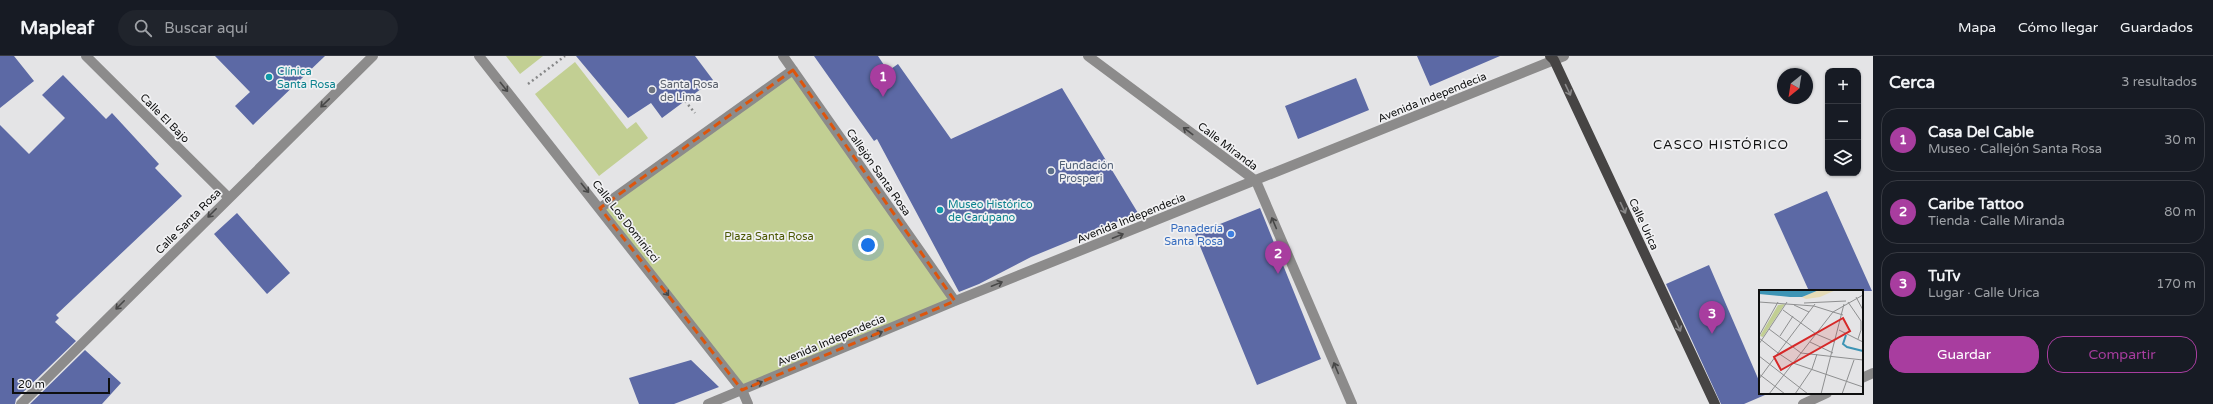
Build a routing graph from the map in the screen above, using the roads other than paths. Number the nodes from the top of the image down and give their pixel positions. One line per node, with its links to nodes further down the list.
1 (86, 56): 10 (street, Calle El Bajo)
2 (372, 56): 10 (street, Calle Santa Rosa, one-way to 10)
3 (479, 56): 11 (street, Calle Los Dominicci, one-way to 11)
4 (783, 56): 8 (street, Callejón Santa Rosa)
5 (1088, 56): 9 (street, Calle Miranda, one-way to 5)
6 (1564, 56): 7 (street, Avenida Independecia)
7 (1552, 58): 9 (street, Avenida Independecia); 21 (main road, Calle Urica, one-way to 21)
8 (793, 70): 11 (street); 12 (street, Callejón Santa Rosa)
9 (1256, 181): 12 (street, Avenida Independecia, one-way to 9); 20 (street, Calle Miranda, one-way to 9)
10 (228, 197): 17 (street, Calle Santa Rosa, one-way to 17)
11 (600, 208): 15 (street, Calle Los Dominicci, one-way to 15)
12 (955, 301): 15 (street, Avenida Independecia, one-way to 12)
13 (1873, 373): 14 (street)
14 (1863, 378)
15 (742, 390): 18 (street, Avenida Independecia); 19 (street, Calle Los Dominicci)
16 (1826, 394): 22 (street)
17 (21, 404)
18 (708, 404)
19 (748, 404)
20 (1352, 404)
21 (1715, 404)
22 (1803, 404)

